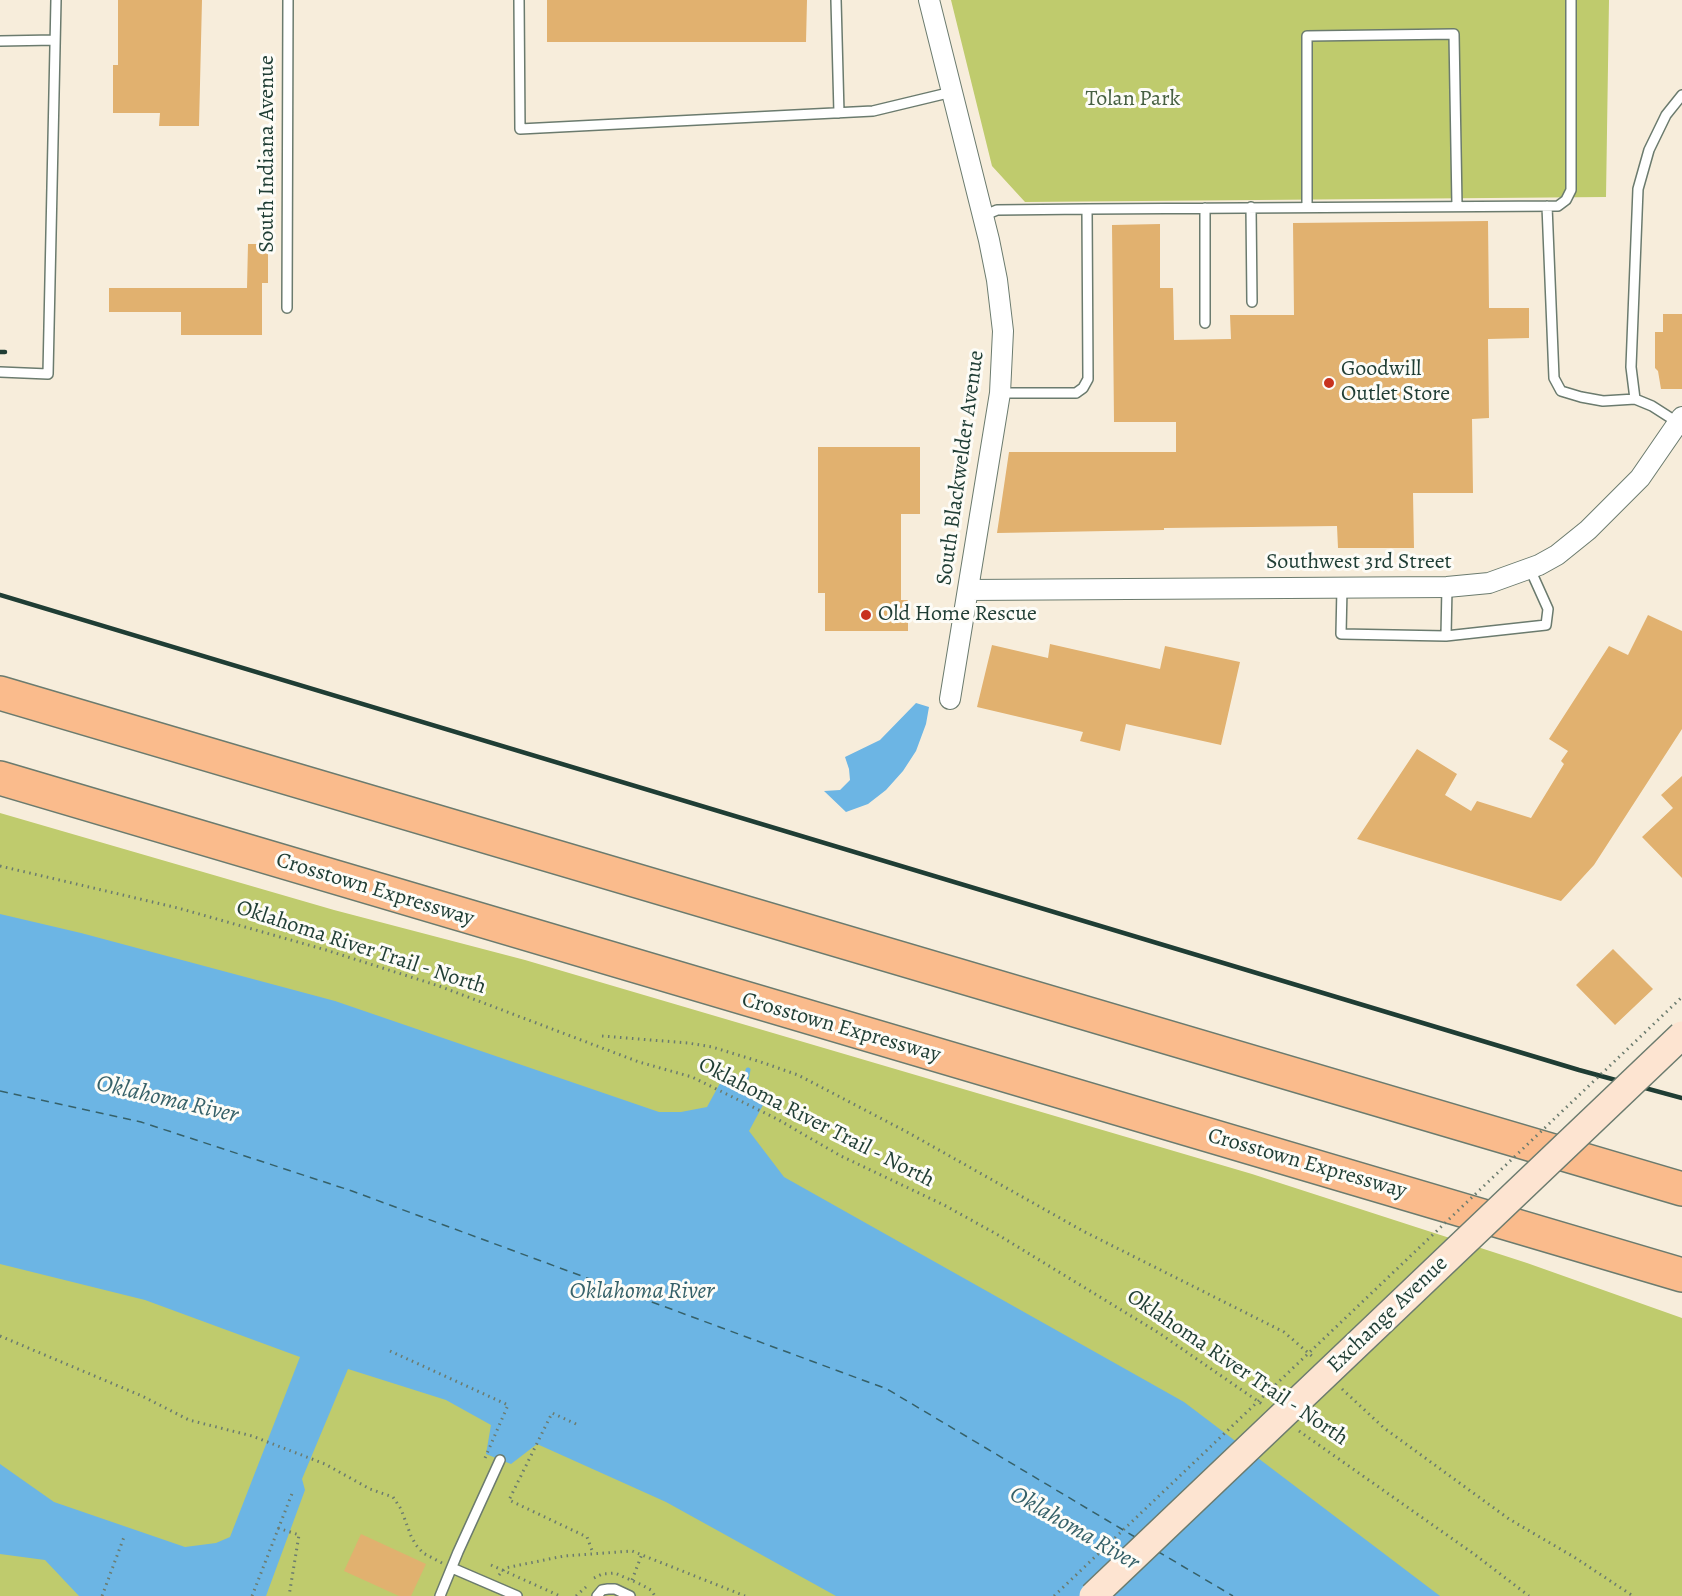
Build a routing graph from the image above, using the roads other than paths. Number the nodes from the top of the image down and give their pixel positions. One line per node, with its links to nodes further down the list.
1 (56, 0): 7 (lane)
2 (288, 0): 20 (lane, South Indiana Avenue)
3 (519, 0): 11 (lane)
4 (836, 0): 11 (lane)
5 (929, 0): 9 (street, South Blackwelder Avenue)
6 (1571, 0): 13 (lane)
7 (55, 40): 8 (lane); 22 (lane)
8 (0, 41)
9 (952, 92): 11 (lane); 18 (street, South Blackwelder Avenue)
10 (1682, 95): 24 (lane)
11 (839, 113)
12 (1457, 206): 13 (lane); 15 (lane); 15 (lane)
13 (1547, 206): 24 (lane)
14 (1251, 207): 15 (lane); 16 (lane); 19 (lane)
15 (1307, 207)
16 (1205, 208): 17 (lane); 21 (lane)
17 (1087, 209): 18 (lane); 23 (lane)
18 (983, 216): 23 (street, South Blackwelder Avenue)
19 (1252, 302)
20 (287, 308)
21 (1205, 323)
22 (0, 372)
23 (1000, 393): 29 (street, South Blackwelder Avenue)
24 (1635, 399): 25 (lane)
25 (1680, 420): 26 (street, Southwest 3rd Street)
26 (1530, 569): 27 (street, Southwest 3rd Street); 30 (lane)
27 (1447, 587): 28 (street, Southwest 3rd Street); 30 (lane)
28 (1342, 588): 29 (street, Southwest 3rd Street); 30 (lane)
29 (968, 590): 32 (street, South Blackwelder Avenue)
30 (1446, 636)
31 (0, 693): 35 (highway)
32 (950, 699)
33 (0, 778): 36 (highway, Crosstown Expressway)
34 (1682, 1035): 45 (main road, Exchange Avenue, bridge)
35 (1682, 1189)
36 (1526, 1228): 37 (highway, Crosstown Expressway); 38 (highway)
37 (1682, 1275)
38 (1682, 1293)
39 (500, 1460): 40 (lane)
40 (452, 1568): 42 (lane); 43 (lane)
41 (628, 1595): 44 (lane)
42 (440, 1596)
43 (517, 1596)
44 (597, 1596)
45 (1093, 1596)

